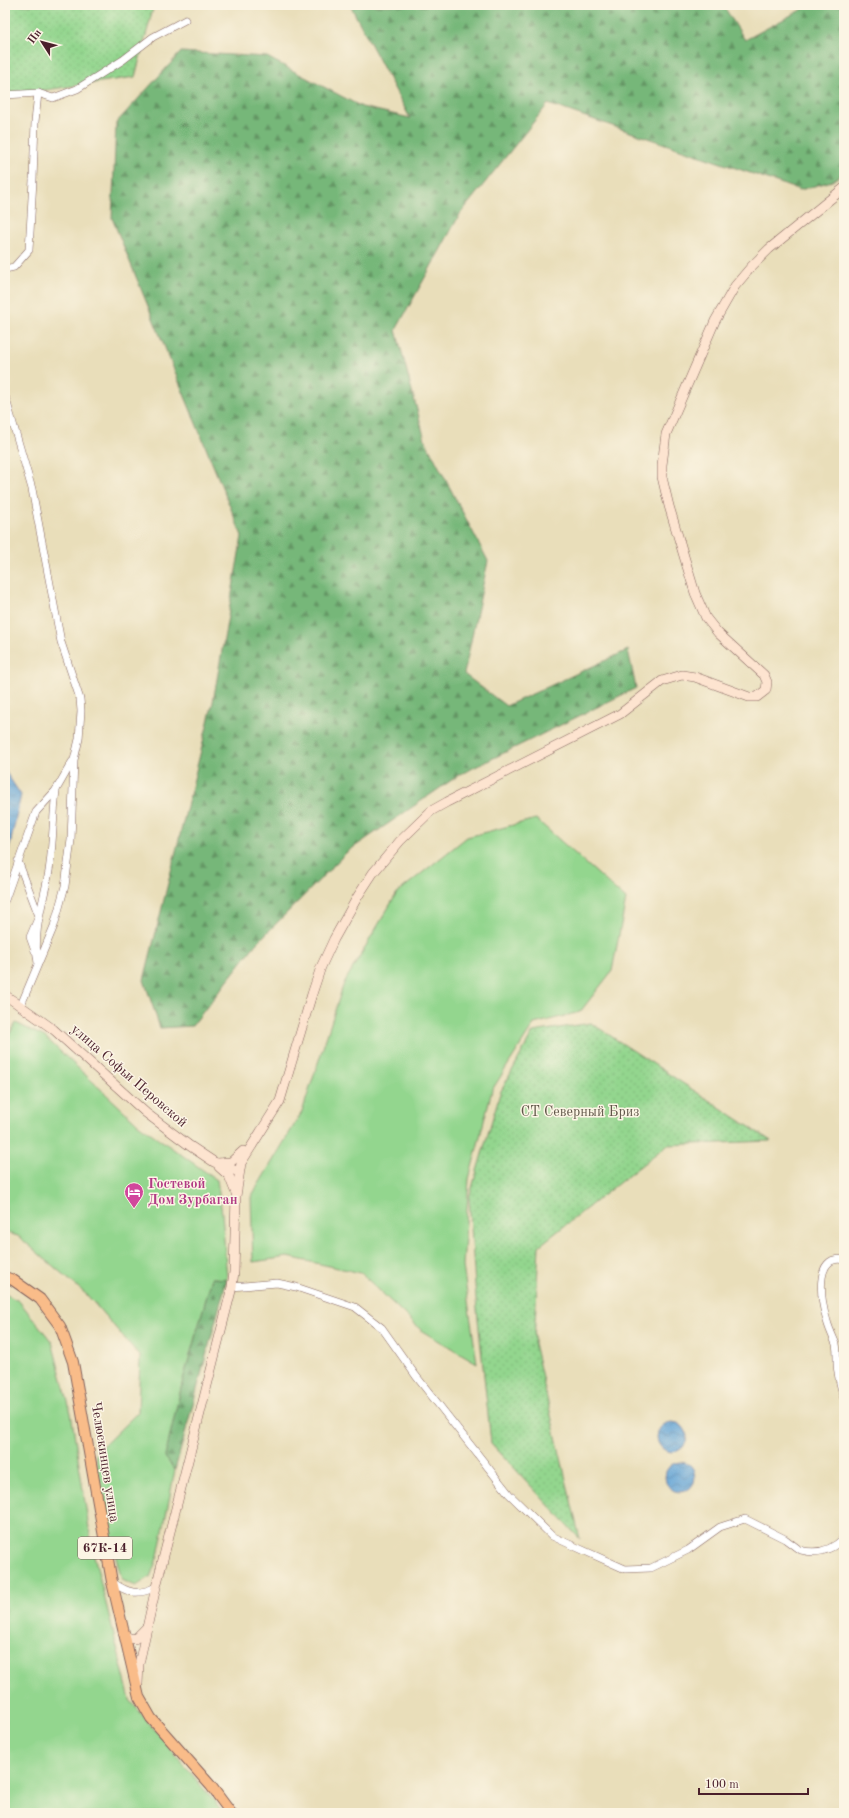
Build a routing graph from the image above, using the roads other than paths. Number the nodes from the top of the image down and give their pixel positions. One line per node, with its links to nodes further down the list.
1 (185, 20): 2 (street)
2 (38, 93): 3 (street); 5 (street)
3 (5, 95)
4 (844, 188): 15 (main road)
5 (5, 269)
6 (5, 396): 7 (street)
7 (74, 760): 8 (street); 12 (street)
8 (56, 790): 9 (street); 11 (street)
9 (18, 861): 10 (street); 11 (street)
10 (5, 900)
11 (39, 916): 12 (street)
12 (38, 963): 14 (street)
13 (5, 995): 14 (main road, улица Софьи Перовской)
14 (21, 1005): 16 (main road, улица Софьи Перовской)
15 (256, 1137): 16 (main road); 17 (main road)
16 (214, 1162): 17 (main road, улица Софьи Перовской); 18 (main road)
17 (239, 1172): 18 (main road)
18 (236, 1196): 21 (main road)
19 (844, 1260): 22 (street)
20 (5, 1277): 24 (main road, Челюскинцев улица / 67К-14)
21 (232, 1287): 23 (street); 25 (main road)
22 (844, 1399)
23 (844, 1538)
24 (112, 1582): 25 (street); 27 (main road, Челюскинцев улица / 67К-14)
25 (156, 1587): 26 (main road)
26 (147, 1626): 27 (main road); 28 (main road); 29 (main road)
27 (123, 1633): 28 (main road, Челюскинцев улица / 67К-14)
28 (127, 1652): 29 (main road, Челюскинцев улица / 67К-14)
29 (140, 1697): 30 (main road, Челюскинцев улица / 67К-14)
30 (231, 1813)

